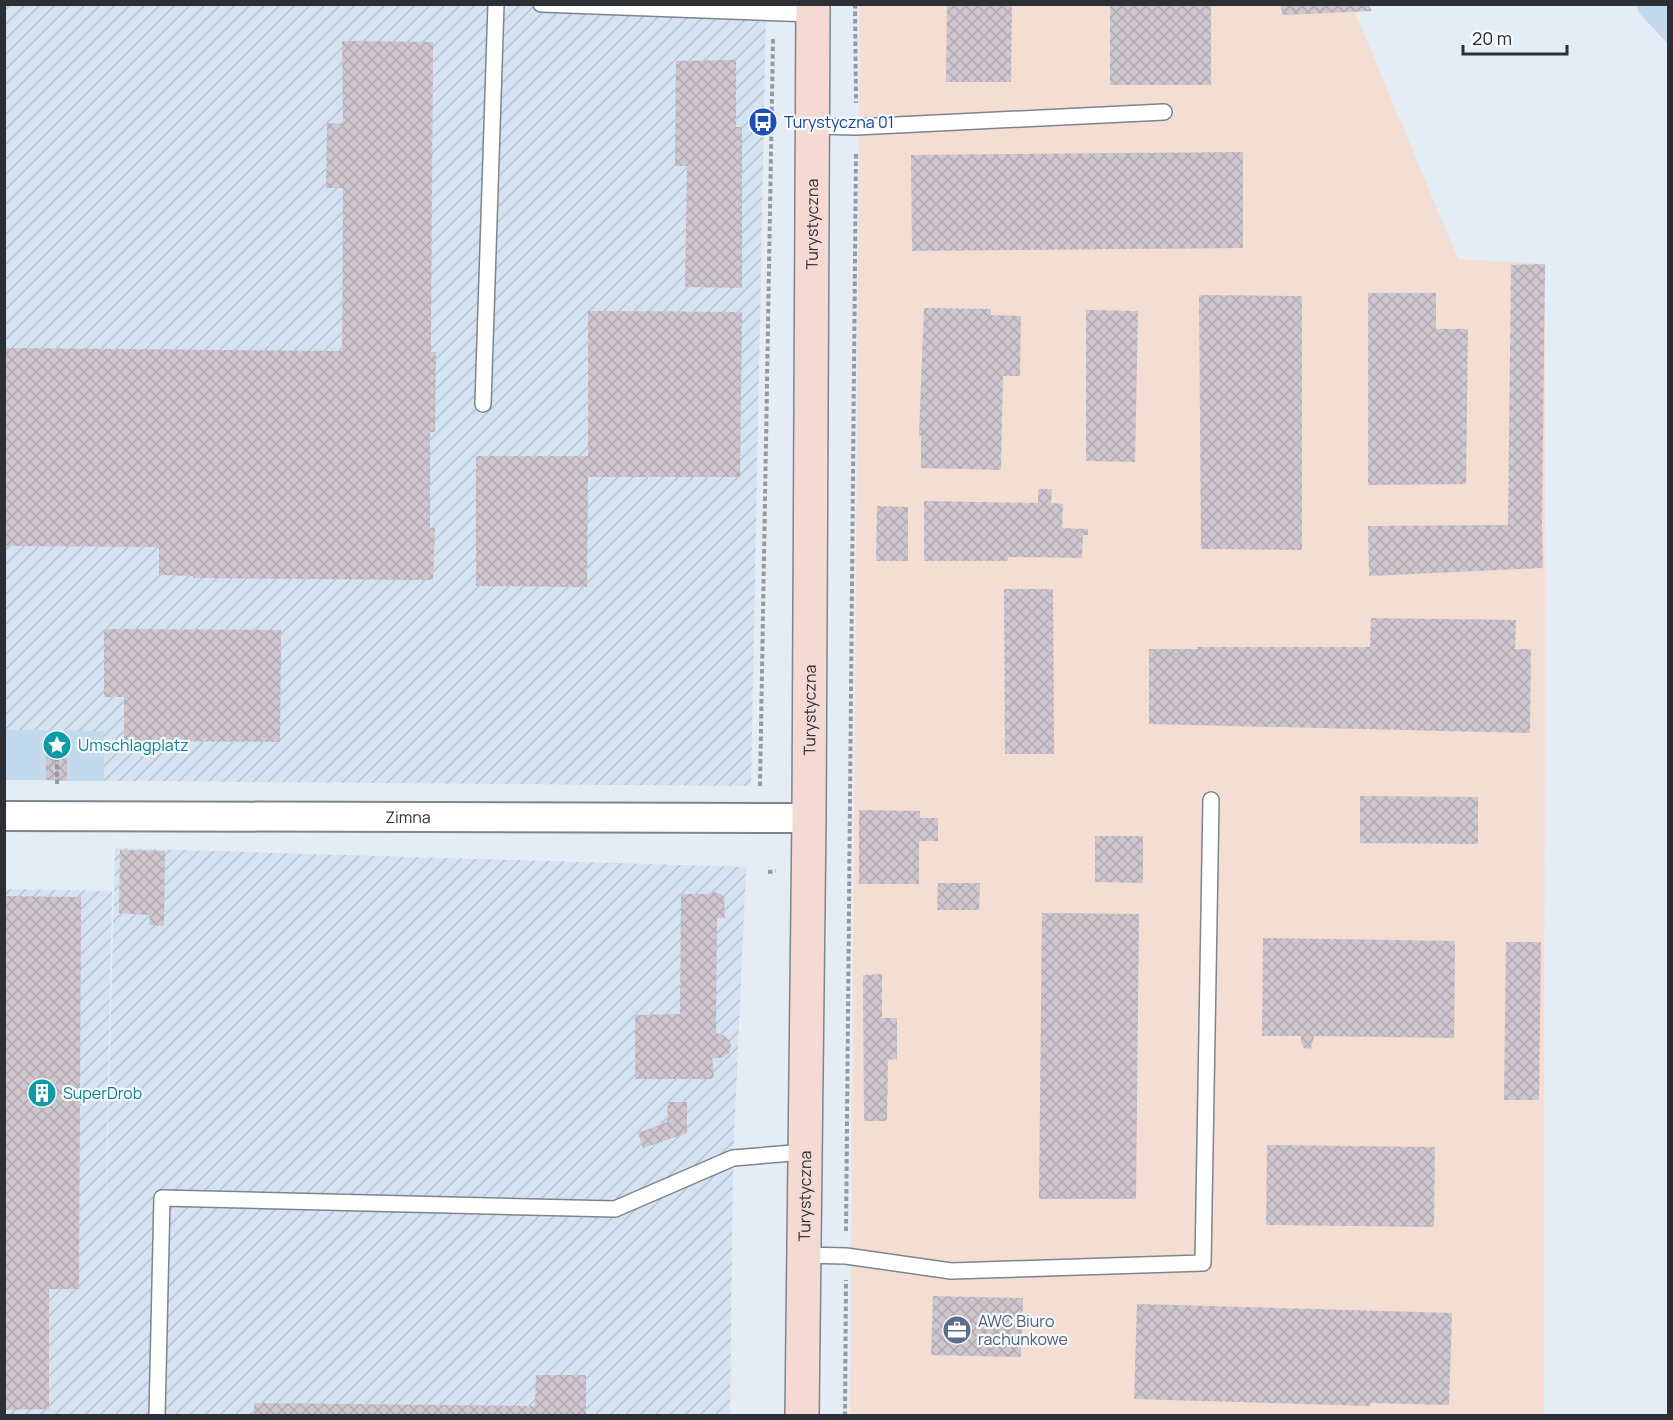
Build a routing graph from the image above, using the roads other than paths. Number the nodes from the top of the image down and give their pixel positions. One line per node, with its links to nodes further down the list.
1 (496, 4): 6 (lane)
2 (541, 4): 3 (lane)
3 (813, 9): 5 (main road, Turystyczna)
4 (1164, 112): 5 (lane)
5 (812, 126): 9 (main road, Turystyczna)
6 (483, 404)
7 (1211, 800): 11 (lane)
8 (4, 816): 9 (street, Zimna)
9 (809, 818): 10 (main road, Turystyczna)
10 (805, 1152): 11 (main road, Turystyczna); 12 (lane)
11 (803, 1255): 13 (main road, Turystyczna)
12 (157, 1416)
13 (802, 1416)

